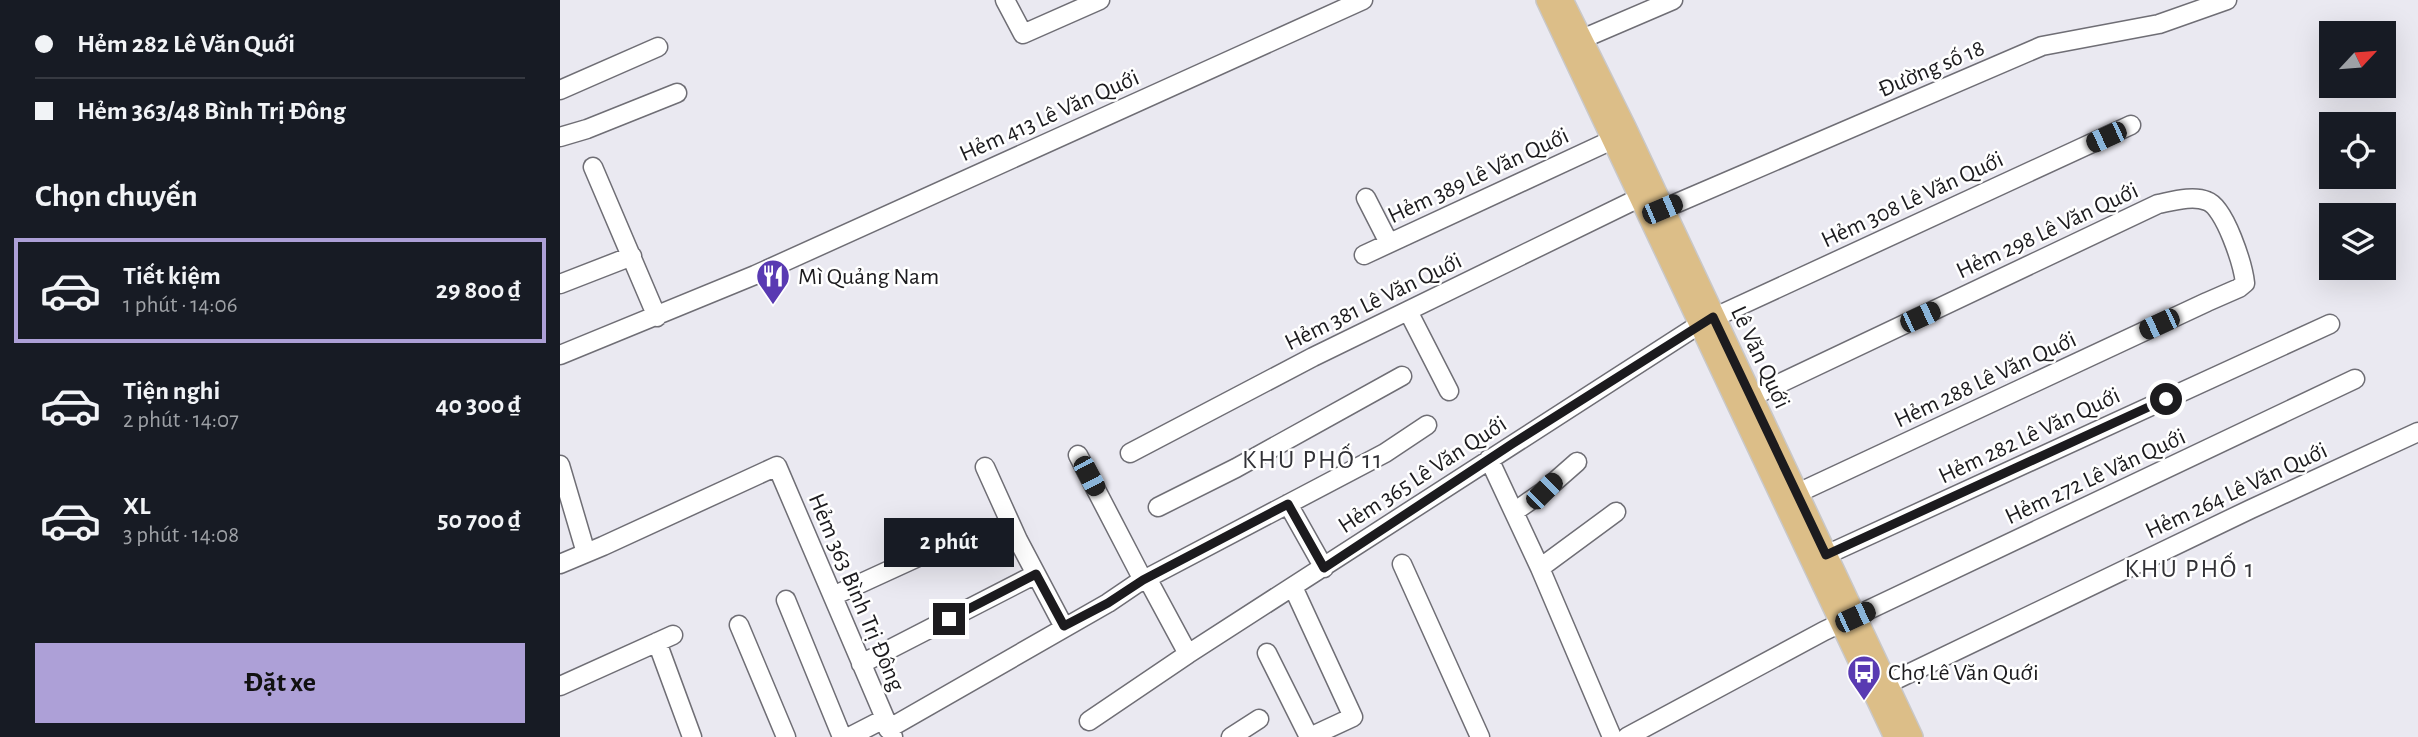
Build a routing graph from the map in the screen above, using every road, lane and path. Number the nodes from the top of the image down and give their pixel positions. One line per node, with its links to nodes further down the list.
1 (1005, 0): 2 (street)
2 (1100, 0)
3 (1363, 0): 25 (street, Hẻm 413 Lê Văn Quới)
4 (1547, 0): 8 (main road, Lê Văn Quới)
5 (1562, 0): 8 (main road, Lê Văn Quới)
6 (1673, 0): 8 (street)
7 (2227, 0): 18 (street, Đường số 18)
8 (1575, 42): 14 (main road, Lê Văn Quới); 18 (main road, Lê Văn Quới)
9 (658, 47): 10 (street)
10 (560, 90)
11 (677, 93): 13 (street)
12 (2131, 125): 26 (street, Hẻm 308 Lê Văn Quới)
13 (560, 137)
14 (1612, 140): 17 (main road, Lê Văn Quới); 19 (street, Hẻm 389 Lê Văn Quới)
15 (593, 167): 20 (street)
16 (1366, 198): 19 (street)
17 (1639, 198): 24 (street, Hẻm 381 Lê Văn Quới); 26 (main road, Lê Văn Quới)
18 (1662, 209): 26 (main road, Lê Văn Quới)
19 (1389, 243): 21 (street, Hẻm 389 Lê Văn Quới)
20 (632, 256): 22 (street); 25 (street)
21 (1364, 256)
22 (562, 278)
23 (2207, 302): 32 (street, Hẻm 298 Lê Văn Quới); 41 (street, Hẻm 288 Lê Văn Quới)
24 (1408, 311): 31 (street); 35 (street, Hẻm 381 Lê Văn Quới)
25 (657, 317): 28 (street, Hẻm 413 Lê Văn Quới)
26 (1707, 320): 32 (main road, Lê Văn Quới); 37 (street, Hẻm 365 Lê Văn Quới); 41 (main road, Lê Văn Quới)
27 (2330, 324): 48 (street, Hẻm 282 Lê Văn Quới)
28 (560, 355)
29 (1402, 376): 43 (street)
30 (2356, 379): 58 (street, Hẻm 272 Lê Văn Quới)
31 (1449, 391)
32 (1751, 397): 41 (main road, Lê Văn Quới)
33 (1427, 425): 42 (street)
34 (2418, 432): 64 (street, Hẻm 264 Lê Văn Quới)
35 (1130, 453)
36 (1078, 455): 54 (street)
37 (1489, 459): 44 (street); 51 (street, Hẻm 365 Lê Văn Quới)
38 (1577, 462): 44 (street)
39 (560, 465): 47 (street)
40 (985, 467): 53 (street)
41 (1790, 497): 48 (main road, Lê Văn Quới); 58 (main road, Lê Văn Quới)
42 (1288, 504): 51 (street); 54 (street)
43 (1158, 506)
44 (1514, 512): 52 (street)
45 (1616, 512): 52 (street)
46 (953, 541): 56 (street)
47 (586, 554): 49 (street); 56 (street, Hẻm 363 Bình Trị Đông)
48 (1826, 555): 58 (main road, Lê Văn Quới)
49 (560, 564)
50 (1402, 564): 75 (street)
51 (1324, 568): 55 (street, Hẻm 365 Lê Văn Quới)
52 (1540, 568): 76 (street)
53 (1036, 574): 60 (street); 63 (street)
54 (1145, 579): 60 (street); 62 (street)
55 (1293, 587): 62 (street, Hẻm 365 Lê Văn Quới); 74 (street)
56 (833, 596): 63 (street, Hẻm 363 Bình Trị Đông)
57 (786, 600): 71 (street)
58 (1848, 620): 64 (main road, Lê Văn Quới); 77 (street, Hẻm 272 Lê Văn Quới); 78 (main road, Lê Văn Quới)
59 (739, 625): 70 (street)
60 (1064, 626): 68 (street)
61 (1267, 653): 74 (street)
62 (1188, 654): 67 (street, Hẻm 365 Lê Văn Quới)
63 (861, 664): 68 (street, Hẻm 363 Bình Trị Đông)
64 (1887, 684): 79 (main road, Lê Văn Quới)
65 (560, 686): 69 (street)
66 (1259, 719): 73 (street)
67 (1089, 721)
68 (889, 728): 72 (street)
69 (691, 737)
70 (786, 737)
71 (842, 737)
72 (849, 737)
73 (1231, 737)
74 (1310, 737)
75 (1480, 737)
76 (1612, 737)
77 (1627, 737)
78 (1895, 737)
79 (1912, 737)

